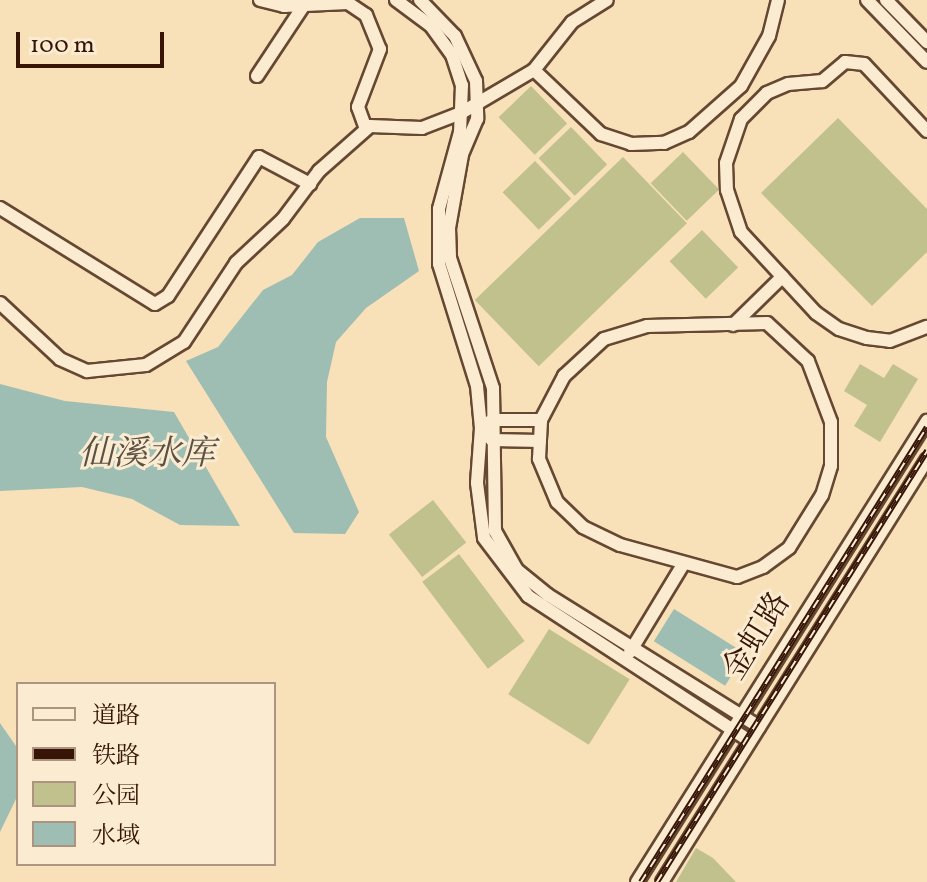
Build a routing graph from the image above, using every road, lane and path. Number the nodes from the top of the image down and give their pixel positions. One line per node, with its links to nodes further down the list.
1 (260, 0): 8 (street)
2 (396, 0): 16 (street)
3 (420, 0): 15 (street)
4 (607, 0): 11 (street)
5 (778, 0): 13 (street)
6 (867, 0): 10 (street)
7 (886, 0): 9 (street)
8 (304, 5): 12 (street); 17 (street)
9 (927, 42)
10 (927, 62)
11 (534, 70): 13 (street); 15 (street)
12 (257, 76)
13 (741, 86): 14 (street)
14 (759, 100): 18 (street); 21 (street)
15 (477, 103): 16 (street); 25 (street)
16 (461, 113): 17 (street); 28 (street)
17 (366, 129): 19 (street)
18 (927, 131)
19 (310, 184): 20 (street); 22 (street)
20 (0, 208)
21 (782, 277): 23 (street); 24 (street)
22 (0, 303)
23 (733, 325): 26 (street); 32 (street)
24 (927, 327)
25 (492, 420): 26 (street); 28 (street); 29 (street)
26 (541, 420): 30 (street)
27 (927, 421): 35 (street, 金虹路)
28 (481, 428): 29 (street); 34 (street)
29 (492, 440): 30 (street); 33 (street)
30 (540, 441): 32 (street)
31 (927, 459): 36 (street, 金虹路)
32 (684, 563): 33 (street)
33 (633, 647): 34 (street); 35 (street)
34 (624, 661): 37 (street)
35 (740, 715): 36 (street); 37 (street, 金虹路)
36 (759, 727): 38 (street, 金虹路)
37 (731, 729): 38 (street); 39 (street, 金虹路)
38 (750, 741): 40 (street, 金虹路)
39 (637, 882)
40 (662, 882)

